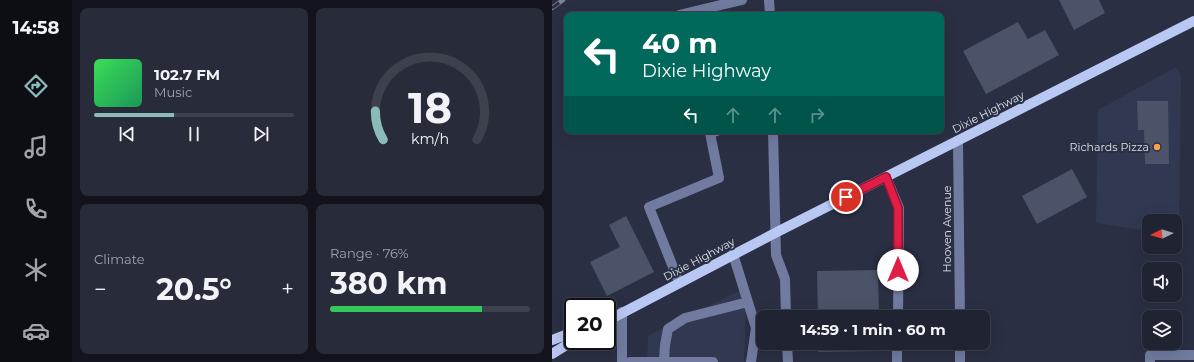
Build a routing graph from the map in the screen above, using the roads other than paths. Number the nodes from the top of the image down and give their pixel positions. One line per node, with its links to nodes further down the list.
1 (742, 0): 3 (street)
2 (769, 0): 4 (street)
3 (692, 12)
4 (770, 12)
5 (1194, 22): 8 (main road, Dixie Highway)
6 (710, 134): 12 (street)
7 (773, 134): 10 (street)
8 (958, 141): 9 (main road, Dixie Highway); 16 (street, Hooven Avenue)
9 (886, 177): 10 (main road, Dixie Highway); 15 (street)
10 (776, 232): 11 (main road, Dixie Highway); 14 (street)
11 (733, 254): 12 (main road, Dixie Highway); 13 (street)
12 (680, 282): 17 (main road, Dixie Highway)
13 (748, 302): 29 (street); 31 (street)
14 (786, 310)
15 (898, 310)
16 (960, 310)
17 (622, 312): 18 (main road, Dixie Highway); 27 (street)
18 (616, 315)
19 (564, 335): 20 (main road)
20 (552, 340)
21 (564, 347): 25 (main road)
22 (787, 350): 32 (street)
23 (897, 350): 33 (street)
24 (960, 350): 34 (street)
25 (552, 354)
26 (1194, 355): 35 (street)
27 (622, 362)
28 (630, 362): 29 (street)
29 (664, 362): 30 (street)
30 (713, 362)
31 (751, 362)
32 (788, 362)
33 (897, 362)
34 (960, 362)
35 (1150, 362)

